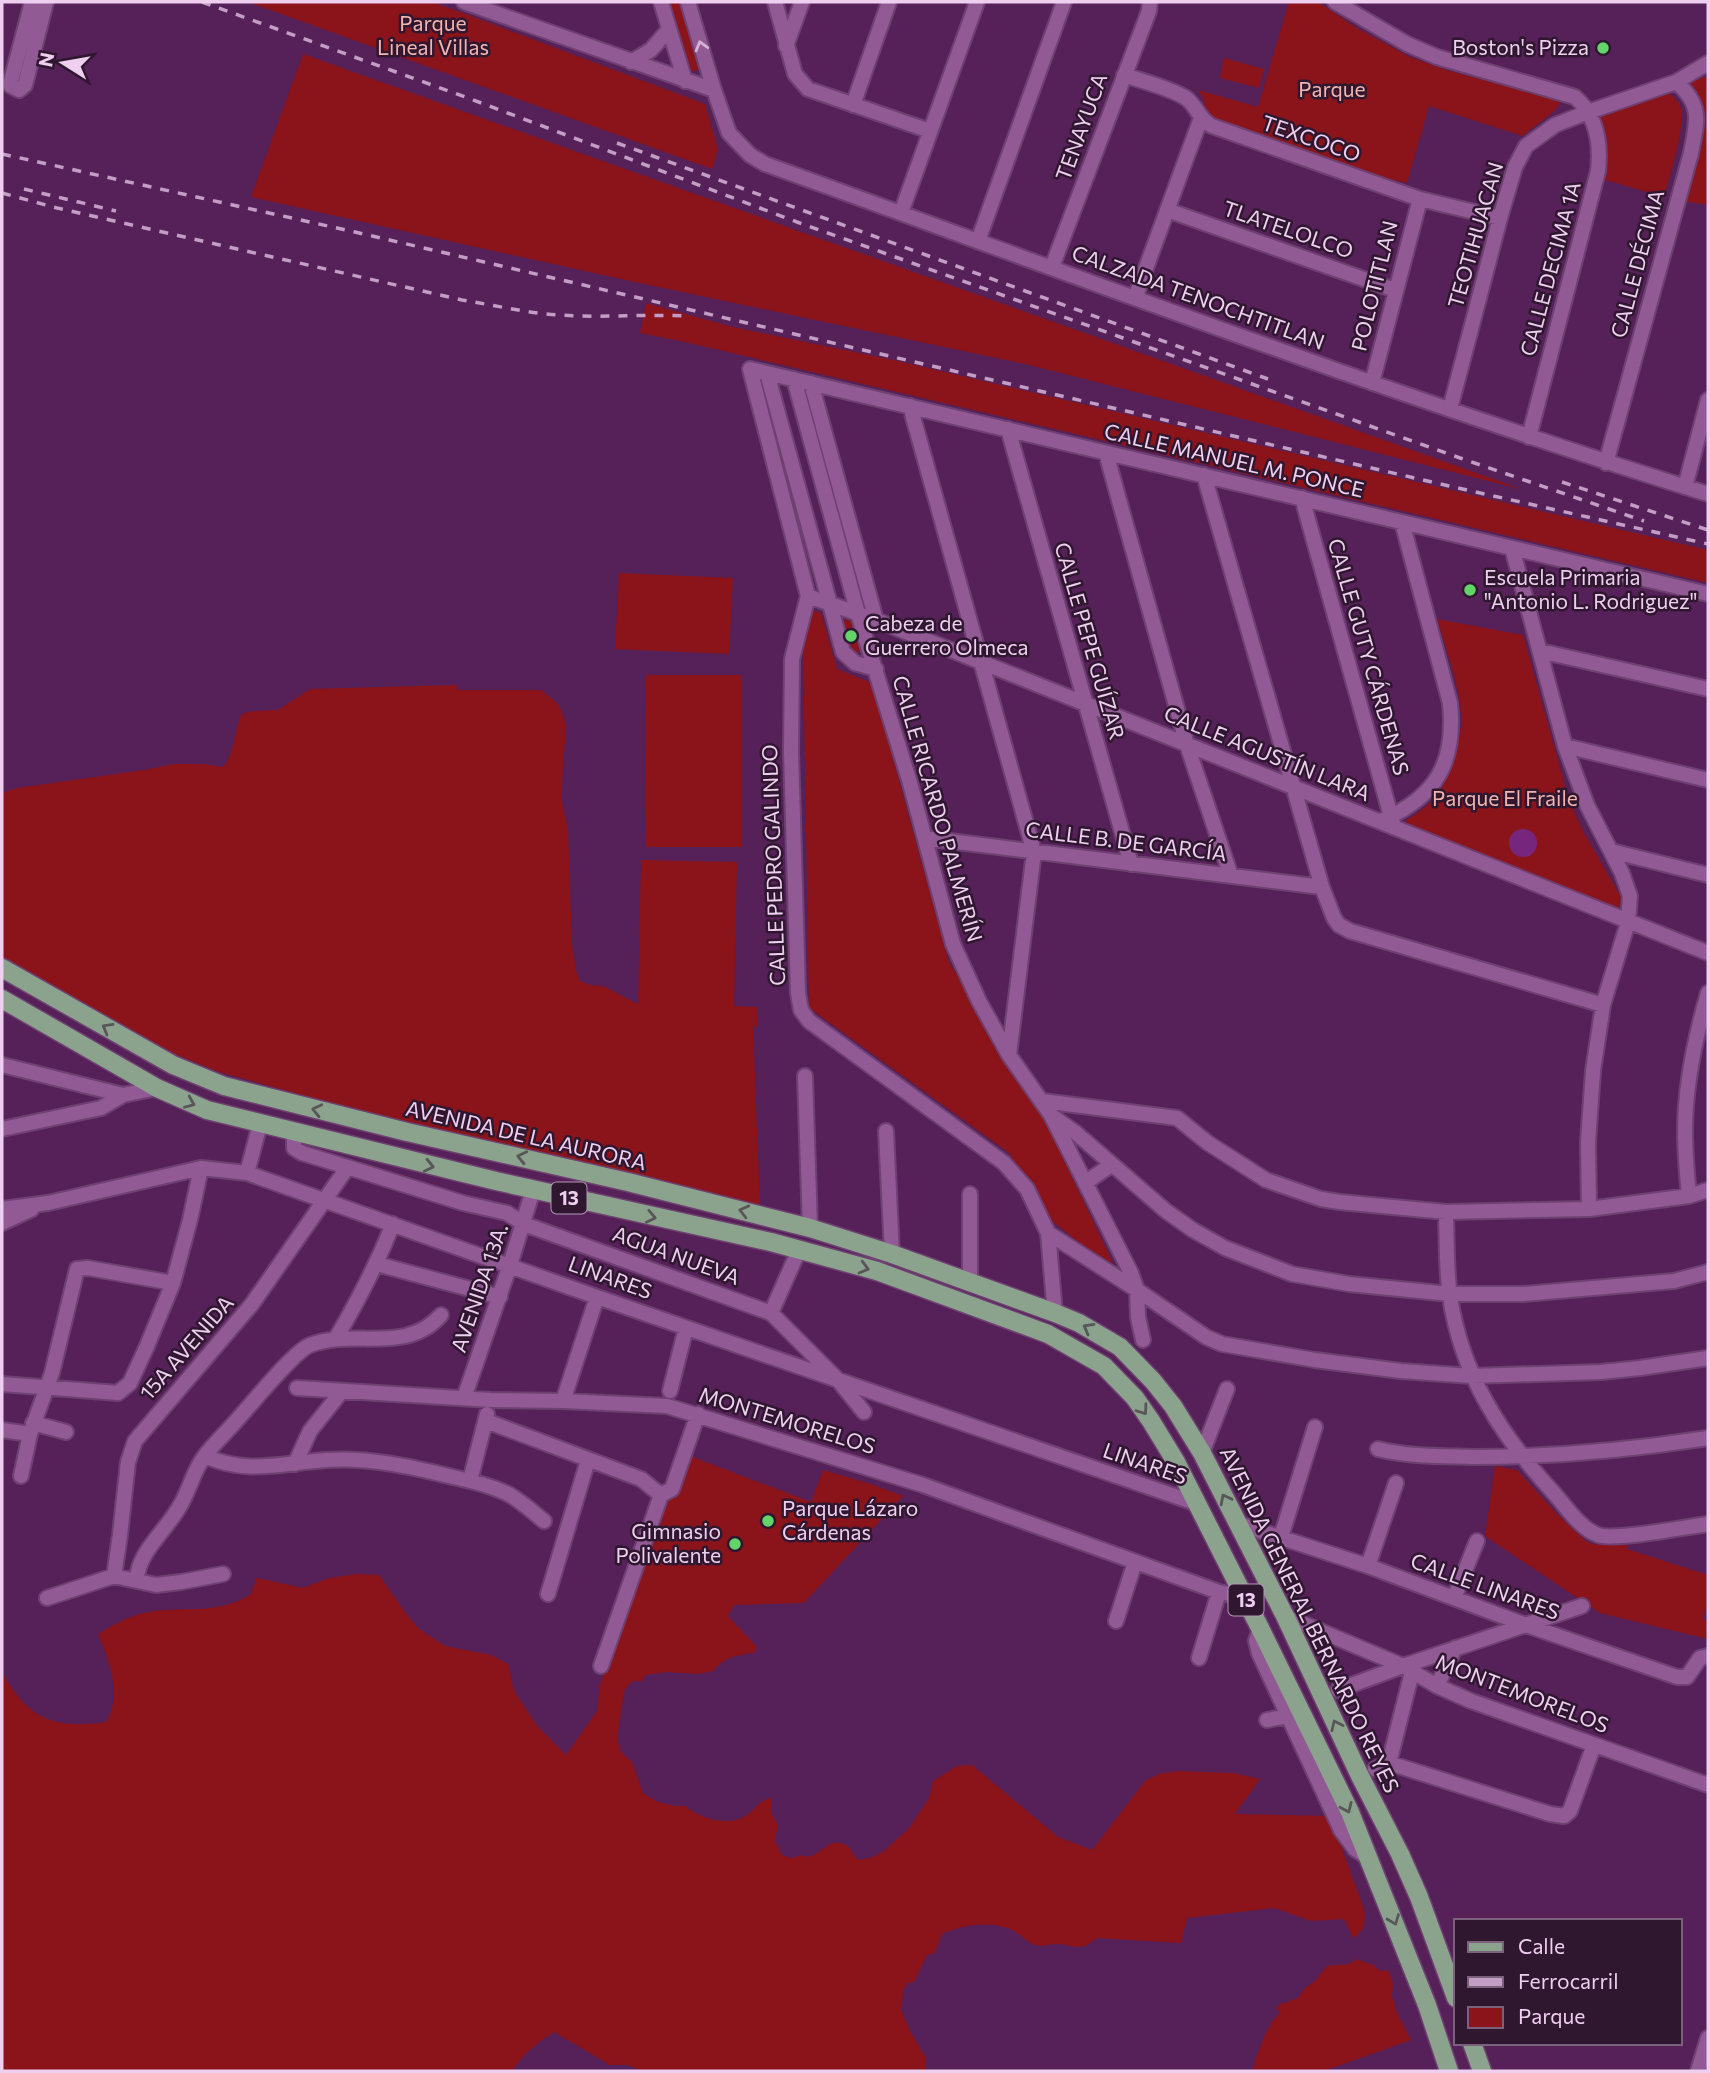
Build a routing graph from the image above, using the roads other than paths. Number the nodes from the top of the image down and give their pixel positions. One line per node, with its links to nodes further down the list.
1 (464, 2): 15 (street)
2 (661, 2): 12 (street)
3 (688, 2): 20 (street, CALZADA TENOCHTITLAN, one-way to 3)
4 (775, 2): 14 (street)
5 (802, 2): 14 (street)
6 (890, 2): 21 (street)
7 (977, 2): 24 (street)
8 (1064, 2): 29 (street)
9 (1150, 2): 17 (street, TENAYUCA)
10 (1335, 2): 22 (street)
11 (39, 3): 13 (street)
12 (669, 29): 15 (street); 18 (street)
13 (29, 41)
14 (786, 46): 21 (street)
15 (631, 62): 18 (street)
16 (1708, 63): 19 (street, TEOTIHUACAN)
17 (1124, 75): 23 (street, TEXCOCO); 30 (street, TENAYUCA)
18 (685, 81): 20 (street)
19 (1676, 82): 22 (street, TEOTIHUACAN); 44 (street, CALLE DÉCIMA)
20 (713, 90): 27 (street, CALZADA TENOCHTITLAN)
21 (853, 105): 24 (street)
22 (1588, 112): 28 (street, TEOTIHUACAN); 42 (street, CALLE DECIMA 1A)
23 (1200, 118): 25 (street, TEXCOCO); 26 (street)
24 (930, 131): 27 (street)
25 (1419, 199): 28 (street, TEXCOCO); 31 (street, POLOTITLAN)
26 (1167, 210): 31 (street, TLATELOLCO); 32 (street)
27 (901, 213): 29 (street, CALZADA TENOCHTITLAN)
28 (1500, 218): 40 (street, TEOTIHUACAN)
29 (978, 241): 30 (street, CALZADA TENOCHTITLAN)
30 (1052, 267): 32 (street, CALZADA TENOCHTITLAN)
31 (1395, 290): 37 (street, POLOTITLAN)
32 (1135, 298): 37 (street, CALZADA TENOCHTITLAN)
33 (750, 369): 34 (street, CALLE MANUEL M. PONCE); 52 (street, CALLE PEDRO GALINDO)
34 (767, 373): 35 (street, CALLE MANUEL M. PONCE); 53 (street)
35 (794, 379): 36 (street, CALLE MANUEL M. PONCE); 54 (street, CALLE RICARDO PALMERÍN)
36 (811, 383): 39 (street, CALLE MANUEL M. PONCE); 55 (street)
37 (1372, 383): 40 (street, CALZADA TENOCHTITLAN)
38 (1708, 400): 46 (street)
39 (909, 406): 41 (street, CALLE MANUEL M. PONCE); 57 (street)
40 (1450, 409): 42 (street, CALZADA TENOCHTITLAN)
41 (1008, 429): 43 (street, CALLE MANUEL M. PONCE); 60 (street, CALLE PEPE GUÍZAR)
42 (1529, 437): 44 (street, CALZADA TENOCHTITLAN)
43 (1106, 453): 45 (street, CALLE MANUEL M. PONCE); 61 (street)
44 (1606, 463): 46 (street, CALZADA TENOCHTITLAN)
45 (1204, 475): 48 (street, CALLE MANUEL M. PONCE); 64 (street)
46 (1685, 487): 47 (street, CALZADA TENOCHTITLAN)
47 (1708, 494)
48 (1302, 498): 49 (street, CALLE MANUEL M. PONCE); 65 (street, CALLE GUTY CÁRDENAS)
49 (1402, 522): 50 (street, CALLE MANUEL M. PONCE); 65 (street)
50 (1512, 548): 51 (street, CALLE MANUEL M. PONCE); 56 (street)
51 (1708, 594)
52 (808, 596): 53 (street, CALLE AGUSTÍN LARA); 112 (street, CALLE PEDRO GALINDO)
53 (829, 604): 54 (street, CALLE AGUSTÍN LARA); 58 (street)
54 (858, 614): 55 (street, CALLE AGUSTÍN LARA); 58 (street, CALLE RICARDO PALMERÍN)
55 (876, 620): 57 (street, CALLE AGUSTÍN LARA)
56 (1540, 651): 59 (street); 62 (street)
57 (980, 662): 60 (street, CALLE AGUSTÍN LARA); 68 (street)
58 (876, 669): 66 (street, CALLE RICARDO PALMERÍN)
59 (1708, 689)
60 (1085, 704): 61 (street, CALLE AGUSTÍN LARA); 69 (street, CALLE PEPE GUÍZAR)
61 (1188, 745): 64 (street, CALLE AGUSTÍN LARA); 71 (street)
62 (1565, 746): 63 (street); 67 (street)
63 (1708, 780)
64 (1293, 788): 65 (street, CALLE AGUSTÍN LARA); 72 (street)
65 (1389, 822): 73 (street, CALLE AGUSTÍN LARA)
66 (925, 838): 68 (street, CALLE B. DE GARCÍA); 79 (street, CALLE RICARDO PALMERÍN)
67 (1611, 851): 70 (street); 73 (street)
68 (1034, 852): 69 (street, CALLE B. DE GARCÍA); 79 (street)
69 (1131, 864): 71 (street, CALLE B. DE GARCÍA)
70 (1708, 875)
71 (1231, 876): 72 (street, CALLE B. DE GARCÍA)
72 (1322, 887): 78 (street)
73 (1628, 922): 74 (street, CALLE AGUSTÍN LARA); 78 (street)
74 (1708, 953)
75 (2, 968): 86 (main road, AVENIDA DE LA AURORA / 13, one-way to 75)
76 (1708, 993): 102 (street)
77 (2, 999): 82 (main road, 13)
78 (1603, 1005): 106 (street)
79 (1009, 1055): 84 (street, CALLE RICARDO PALMERÍN)
80 (2, 1065): 83 (street)
81 (805, 1076): 111 (street)
82 (157, 1088): 83 (street); 87 (main road, 13, one-way to 87)
83 (123, 1095): 88 (street)
84 (1042, 1101): 85 (street, CALLE RICARDO PALMERÍN); 107 (street)
85 (1051, 1115): 94 (street); 98 (street, CALLE RICARDO PALMERÍN)
86 (347, 1117): 90 (main road, AVENIDA DE LA AURORA / 13); 92 (main road)
87 (260, 1124): 91 (main road, 13); 97 (street)
88 (2, 1129)
89 (886, 1131): 114 (street)
90 (407, 1132): 93 (main road); 111 (main road, AVENIDA DE LA AURORA / 13, one-way to 90)
91 (294, 1133): 92 (main road, 13); 96 (street, AGUA NUEVA)
92 (339, 1144): 93 (main road, 13)
93 (391, 1156): 99 (main road, 13, one-way to 99)
94 (1111, 1165): 98 (street); 121 (street)
95 (201, 1168): 97 (street, LINARES); 104 (street, LINARES); 119 (street)
96 (347, 1168): 103 (street, 15A AVENIDA); 110 (street, AGUA NUEVA)
97 (247, 1173): 103 (street, LINARES)
98 (1085, 1182): 120 (street, CALLE RICARDO PALMERÍN)
99 (533, 1190): 110 (street, AVENIDA 13A.); 113 (main road, 13, one-way to 113)
100 (1708, 1190): 102 (street)
101 (970, 1194): 118 (street)
102 (1689, 1196): 106 (street)
103 (324, 1200): 109 (street, LINARES); 170 (street, 15A AVENIDA)
104 (48, 1203): 105 (street, LINARES); 108 (street)
105 (2, 1209)
106 (1590, 1209): 107 (street)
107 (1446, 1212): 121 (street)
108 (2, 1223)
109 (393, 1224): 115 (street); 116 (street, LINARES)
110 (524, 1224): 116 (street, AVENIDA 13A.); 125 (street, AGUA NUEVA)
111 (810, 1227): 114 (main road, AVENIDA DE LA AURORA / 13)
112 (1048, 1233): 120 (street); 124 (street)
113 (799, 1250): 125 (street); 160 (main road, 13, one-way to 160)
114 (892, 1254): 118 (main road, AVENIDA DE LA AURORA / 13)
115 (377, 1264): 122 (street); 128 (street)
116 (510, 1265): 122 (street, AVENIDA 13A.); 123 (street, LINARES)
117 (1708, 1272): 121 (street)
118 (970, 1281): 124 (main road, AVENIDA DE LA AURORA / 13)
119 (173, 1283): 134 (street); 134 (street)
120 (1137, 1290): 129 (street, CALLE RICARDO PALMERÍN); 131 (street)
121 (1450, 1294): 131 (street)
122 (499, 1297): 139 (street, AVENIDA 13A.)
123 (597, 1297): 127 (street, LINARES); 141 (street)
124 (1055, 1312): 151 (main road, AVENIDA GENERAL BERNARDO REYES / 13, one-way to 124)
125 (771, 1313): 132 (street, AGUA NUEVA)
126 (441, 1315): 128 (street)
127 (686, 1328): 132 (street, LINARES); 138 (street)
128 (336, 1338): 152 (street)
129 (1143, 1340)
130 (1708, 1358): 131 (street)
131 (1472, 1377): 153 (street)
132 (838, 1380): 142 (street, AGUA NUEVA); 160 (street, LINARES)
133 (2, 1384): 134 (street)
134 (48, 1387): 146 (street)
135 (297, 1388): 137 (street, MONTEMORELOS)
136 (1227, 1389): 151 (street)
137 (342, 1391): 139 (street, MONTEMORELOS); 155 (street)
138 (670, 1391)
139 (464, 1398): 140 (street, MONTEMORELOS)
140 (491, 1400): 141 (street, MONTEMORELOS); 144 (street)
141 (563, 1401): 143 (street, MONTEMORELOS)
142 (864, 1412)
143 (698, 1414): 159 (street); 166 (street, MONTEMORELOS)
144 (486, 1421): 154 (street); 157 (street)
145 (1315, 1427): 164 (street)
146 (31, 1429): 147 (street); 148 (street); 156 (street)
147 (2, 1430)
148 (66, 1432)
149 (1708, 1438): 153 (street)
150 (1378, 1450): 153 (street)
151 (1202, 1453): 162 (main road, AVENIDA GENERAL BERNARDO REYES / 13, one-way to 151)
152 (205, 1456): 155 (street); 168 (street)
153 (1521, 1457): 163 (street)
154 (588, 1460): 159 (street); 172 (street)
155 (295, 1464): 157 (street)
156 (21, 1476)
157 (470, 1481): 161 (street)
158 (1396, 1483): 167 (street)
159 (661, 1496): 184 (street)
160 (1195, 1503): 173 (main road, 13)
161 (544, 1521)
162 (1239, 1524): 164 (street, CALLE LINARES); 177 (main road, AVENIDA GENERAL BERNARDO REYES / 13)
163 (1708, 1524)
164 (1281, 1537): 167 (street, CALLE LINARES)
165 (1477, 1541): 175 (street)
166 (1136, 1562): 171 (street, MONTEMORELOS); 178 (street)
167 (1368, 1566): 175 (street, CALLE LINARES)
168 (138, 1572)
169 (223, 1574): 170 (street)
170 (114, 1576): 174 (street)
171 (1219, 1592): 173 (street, MONTEMORELOS); 183 (street)
172 (548, 1594)
173 (1245, 1597): 180 (main road, 13)
174 (47, 1598)
175 (1454, 1598): 179 (street, CALLE LINARES)
176 (1581, 1606): 179 (street)
177 (1285, 1616): 185 (street, MONTEMORELOS); 195 (main road, AVENIDA GENERAL BERNARDO REYES / 13, one-way to 177)
178 (1116, 1621)
179 (1526, 1625): 181 (street); 182 (street, CALLE LINARES)
180 (1260, 1628): 188 (street); 194 (main road, 13, one-way to 194)
181 (1455, 1648): 185 (street); 186 (street)
182 (1708, 1656)
183 (1199, 1658)
184 (601, 1666)
185 (1408, 1669): 186 (street, MONTEMORELOS); 187 (street); 191 (street)
186 (1437, 1686): 190 (street, MONTEMORELOS)
187 (1338, 1690)
188 (1288, 1716): 189 (street); 194 (street)
189 (1267, 1720)
190 (1594, 1745): 191 (street); 193 (street, MONTEMORELOS)
191 (1389, 1763): 192 (street)
192 (1375, 1769)
193 (1708, 1785)
194 (1367, 1857): 197 (main road, 13, one-way to 197)
195 (1454, 1991)
196 (1454, 2000): 197 (main road)
197 (1427, 2005): 200 (main road, 13)
198 (1708, 2038): 202 (street)
199 (1473, 2045): 201 (main road)
200 (1449, 2071)
201 (1482, 2071)
202 (1698, 2071)

